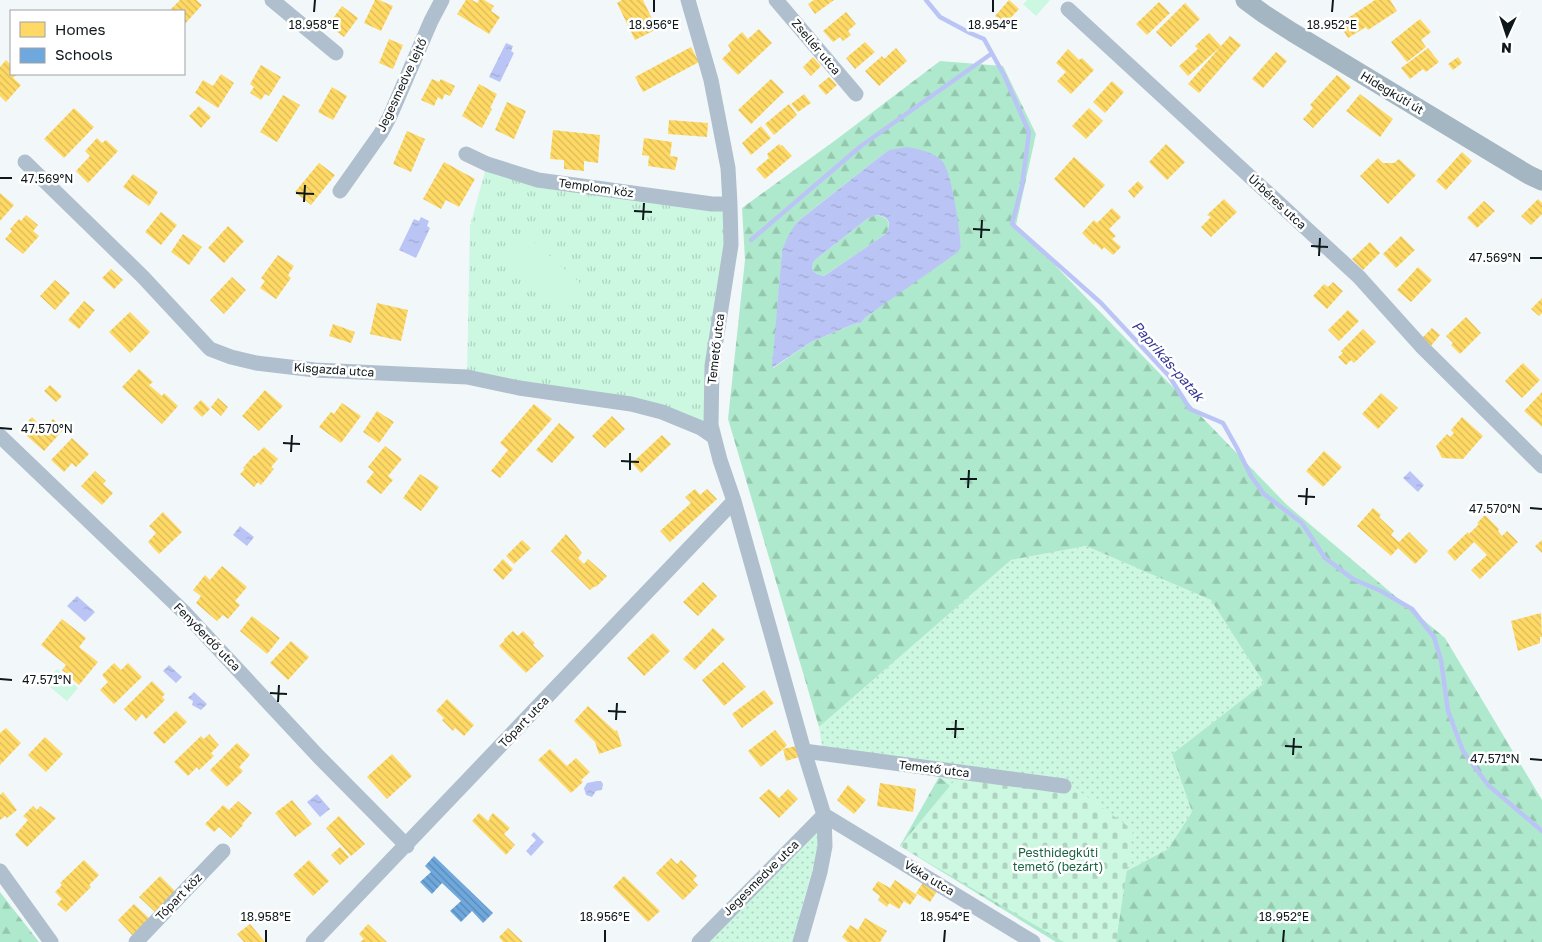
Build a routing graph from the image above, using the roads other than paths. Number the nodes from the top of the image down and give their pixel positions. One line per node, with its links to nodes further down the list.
1 (272, 0): 7 (street)
2 (442, 0): 12 (street, Jegesmedve lejtő)
3 (688, 0): 13 (street, Temető utca)
4 (776, 0): 8 (street, Zsellér utca)
5 (1245, 0): 11 (main road, Hidegkúti út)
6 (1068, 9): 16 (street, Úrbéres utca)
7 (336, 53)
8 (856, 94)
9 (466, 154): 13 (street, Templom köz)
10 (26, 162): 15 (street, Kisgazda utca)
11 (1542, 181)
12 (340, 191)
13 (730, 204): 15 (street, Temető utca)
14 (0, 436): 21 (street, Fenyőerdő utca)
15 (714, 437): 17 (street, Temető utca)
16 (1542, 466)
17 (734, 501): 18 (street, Temető utca); 21 (street, Tópart utca)
18 (804, 751): 19 (street, Temető utca); 20 (street, Temető utca)
19 (1064, 786)
20 (824, 815): 27 (street, Jegesmedve utca); 28 (street, Temető utca); 29 (street, Véka utca)
21 (407, 846): 26 (street, Tópart utca)
22 (223, 852): 25 (street, Tópart köz)
23 (0, 871): 24 (street)
24 (51, 942)
25 (136, 942)
26 (313, 942)
27 (699, 942)
28 (800, 942)
29 (1033, 942)

